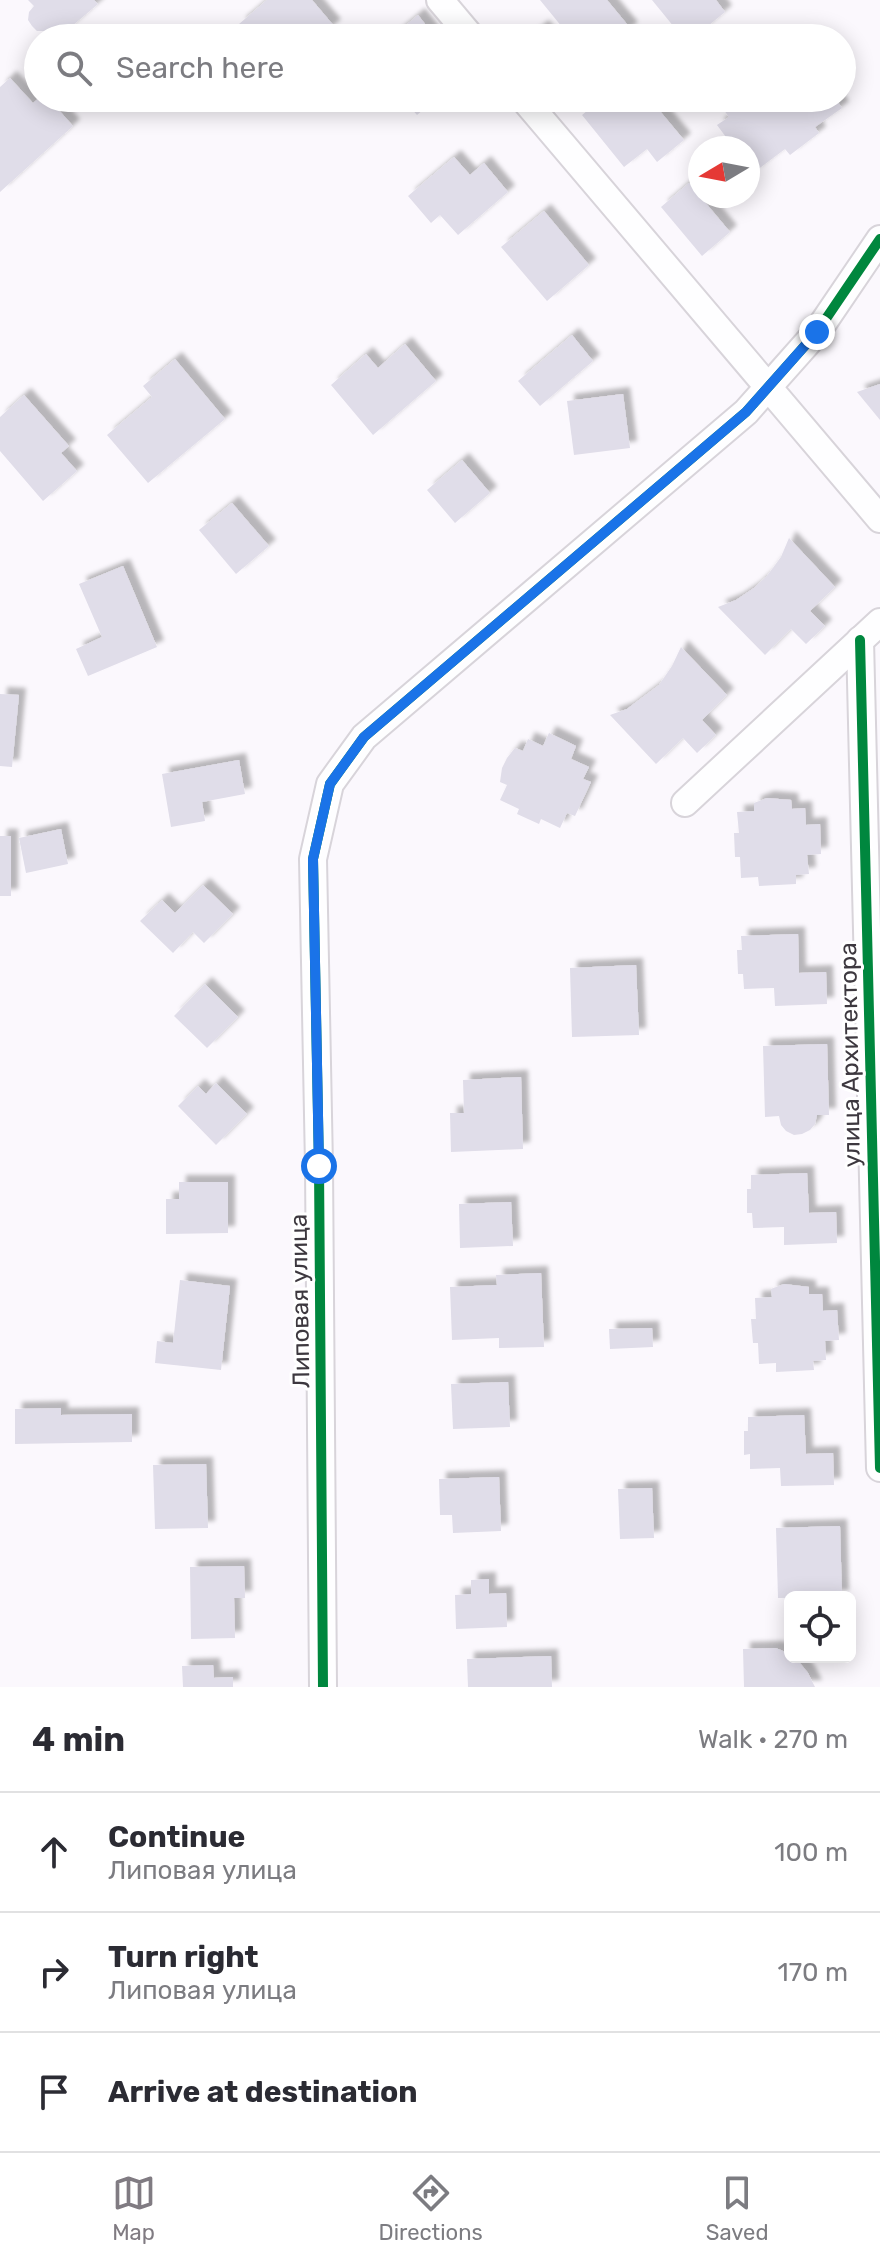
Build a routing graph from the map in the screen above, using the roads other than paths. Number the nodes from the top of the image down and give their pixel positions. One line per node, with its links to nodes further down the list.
1 (440, 0): 2 (street)
2 (460, 24)
3 (535, 112): 5 (street)
4 (880, 239): 5 (street, Липовая улица)
5 (768, 388): 6 (street); 11 (street, Липовая улица)
6 (880, 519)
7 (880, 622): 8 (street)
8 (860, 640): 9 (street); 10 (street, улица Архитектора)
9 (685, 803)
10 (880, 1468)
11 (323, 1687)

